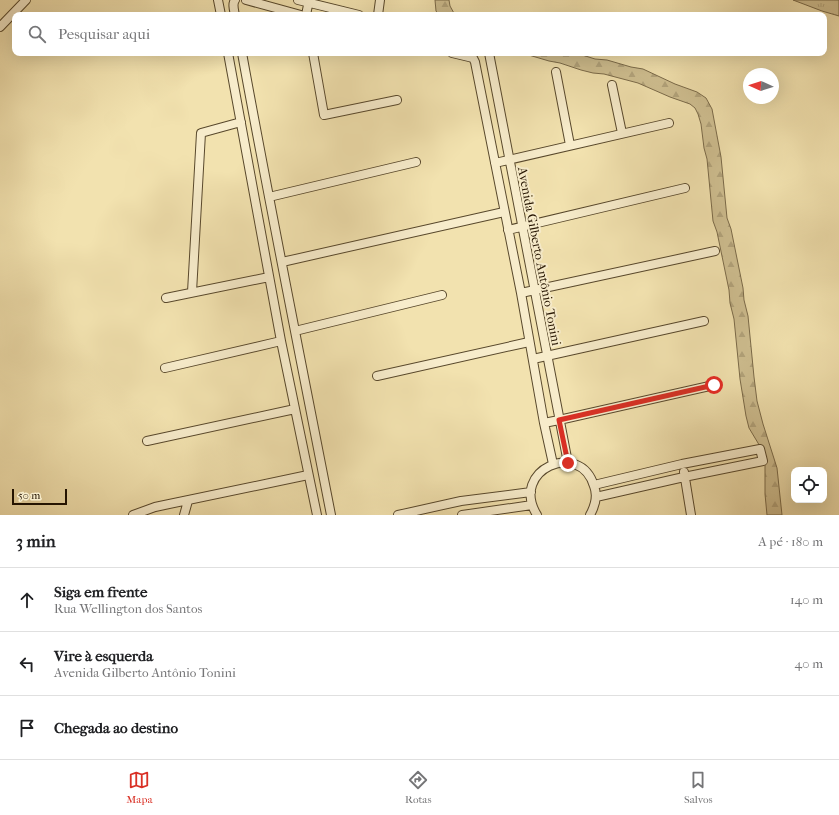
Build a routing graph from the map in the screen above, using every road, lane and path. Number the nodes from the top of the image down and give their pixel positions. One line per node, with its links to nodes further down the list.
1 (26, 0): 8 (street)
2 (218, 0): 9 (street)
3 (235, 0): 10 (street)
4 (246, 0): 11 (street)
5 (298, 0): 7 (street)
6 (380, 0): 14 (street)
7 (308, 1): 12 (street); 13 (street)
8 (14, 12)
9 (220, 12)
10 (234, 12)
11 (290, 12)
12 (306, 12)
13 (348, 12)
14 (378, 12)
15 (12, 15): 16 (street)
16 (0, 27)
17 (229, 56): 25 (street)
18 (243, 56): 33 (street)
19 (314, 56): 24 (street)
20 (465, 56): 31 (street, Avenida Gilberto Antônio Tonini)
21 (490, 56): 29 (street, Avenida Gilberto Antônio Tonini)
22 (556, 72): 28 (street)
23 (612, 85): 27 (street)
24 (397, 100)
25 (241, 122): 39 (street); 41 (street)
26 (669, 123): 27 (street)
27 (622, 133): 28 (street)
28 (570, 145): 29 (street)
29 (509, 159): 31 (street); 35 (street, Avenida Gilberto Antônio Tonini)
30 (416, 162): 33 (street)
31 (496, 163): 34 (street, Avenida Gilberto Antônio Tonini)
32 (685, 188): 35 (street)
33 (268, 197): 38 (street)
34 (504, 212): 36 (street, Avenida Gilberto Antônio Tonini); 38 (street)
35 (522, 226): 36 (street); 40 (street, Avenida Gilberto Antônio Tonini)
36 (508, 230): 42 (street, Avenida Gilberto Antônio Tonini)
37 (715, 251): 40 (street)
38 (282, 262): 46 (street)
39 (269, 277): 41 (street); 47 (street)
40 (534, 290): 42 (street); 49 (street, Avenida Gilberto Antônio Tonini)
41 (192, 292): 44 (street)
42 (521, 294): 48 (street, Avenida Gilberto Antônio Tonini)
43 (442, 295): 46 (street)
44 (166, 298)
45 (704, 321): 49 (street)
46 (295, 331): 71 (street)
47 (281, 341): 51 (street); 54 (street)
48 (529, 342): 50 (street, Avenida Gilberto Antônio Tonini); 52 (street)
49 (547, 356): 50 (street); 55 (street, Avenida Gilberto Antônio Tonini)
50 (533, 359): 56 (street, Avenida Gilberto Antônio Tonini)
51 (165, 368)
52 (377, 376)
53 (714, 385): 55 (street)
54 (295, 409): 57 (street); 61 (street)
55 (559, 420): 56 (street); 58 (street, Avenida Gilberto Antônio Tonini)
56 (544, 423): 59 (street, Avenida Gilberto Antônio Tonini)
57 (147, 441)
58 (568, 463): 59 (street); 63 (street)
59 (553, 464): 64 (street)
60 (682, 464): 62 (street); 62 (street); 63 (street)
61 (308, 475): 66 (street); 70 (street)
62 (684, 477): 65 (street); 76 (street)
63 (594, 485): 65 (street)
64 (531, 492): 67 (street); 72 (street)
65 (596, 497): 75 (street)
66 (188, 501): 68 (street); 69 (street)
67 (532, 505): 73 (street); 74 (street)
68 (133, 515)
69 (184, 515)
70 (317, 515)
71 (331, 515)
72 (398, 515)
73 (462, 515)
74 (537, 515)
75 (590, 515)
76 (691, 515)

